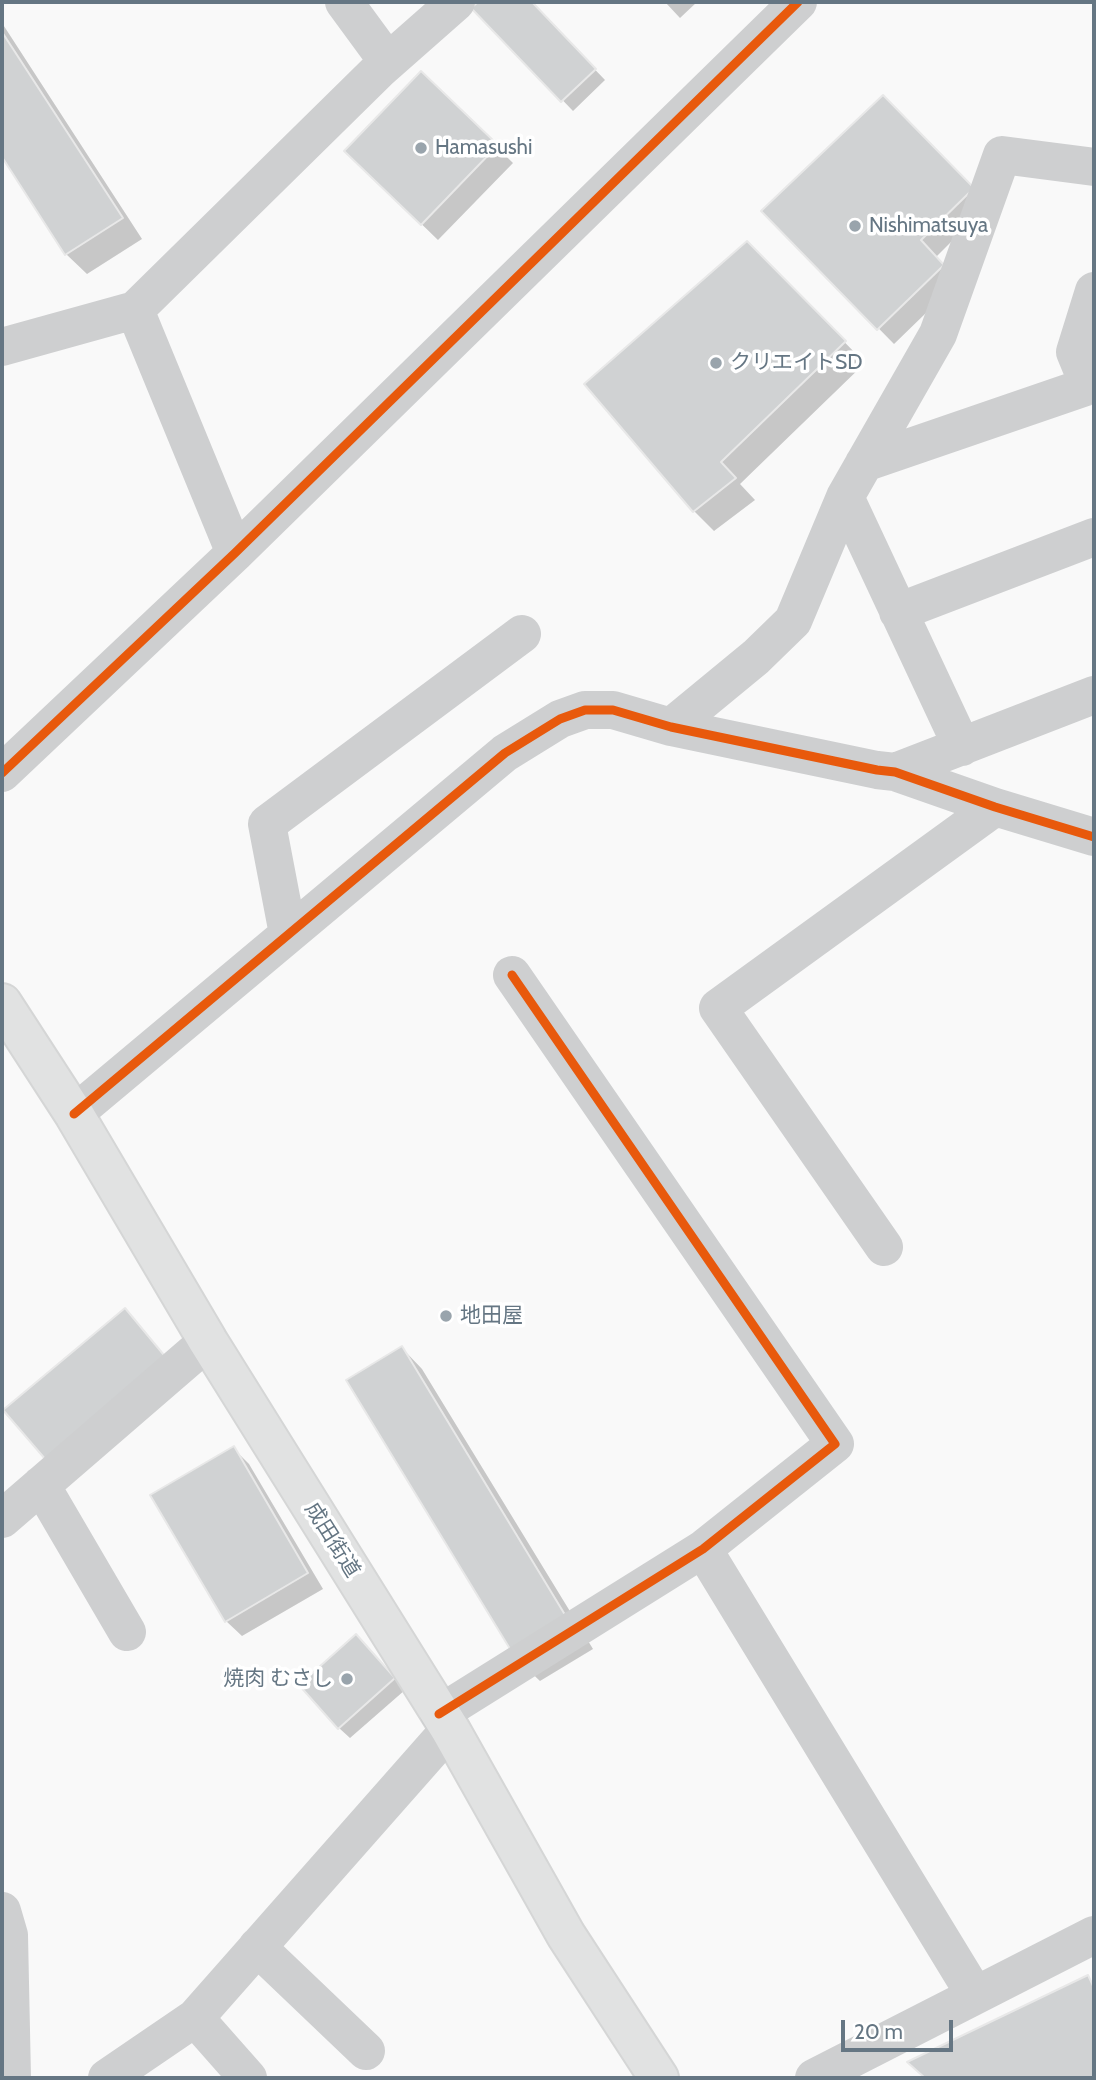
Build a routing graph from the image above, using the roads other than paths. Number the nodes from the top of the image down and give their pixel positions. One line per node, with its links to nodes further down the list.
1 (344, 2): 4 (street)
2 (456, 2): 4 (street)
3 (798, 2): 13 (street)
4 (388, 62): 7 (street)
5 (1094, 167): 10 (street)
6 (1094, 291): 9 (street)
7 (135, 310): 8 (street); 13 (street)
8 (2, 347)
9 (1092, 385): 10 (street)
10 (864, 464): 11 (street)
11 (845, 497): 14 (street); 17 (street)
12 (1094, 537): 14 (street)
13 (235, 553): 20 (street)
14 (898, 612): 18 (street)
15 (522, 634): 23 (street)
16 (1094, 695): 18 (street)
17 (671, 727): 19 (street); 23 (street)
18 (962, 747): 19 (street)
19 (895, 772): 21 (street)
20 (2, 773)
21 (995, 807): 22 (street); 27 (street)
22 (1094, 837)
23 (288, 934): 26 (street)
24 (512, 975): 31 (street)
25 (2, 1003): 26 (highway, 成田街道)
26 (74, 1114): 28 (highway, 成田街道)
27 (884, 1248)
28 (208, 1340): 29 (street); 33 (highway, 成田街道)
29 (41, 1485): 30 (street); 32 (street)
30 (2, 1519)
31 (703, 1549): 33 (street); 37 (street)
32 (127, 1632)
33 (444, 1721): 36 (street); 43 (highway, 成田街道)
34 (2, 1911): 40 (street)
35 (1094, 1935): 37 (street)
36 (257, 1947): 38 (street); 39 (street)
37 (975, 1995): 44 (street)
38 (195, 2018): 41 (street); 42 (street)
39 (366, 2051)
40 (12, 2078)
41 (107, 2078)
42 (248, 2078)
43 (659, 2078)
44 (814, 2078)

